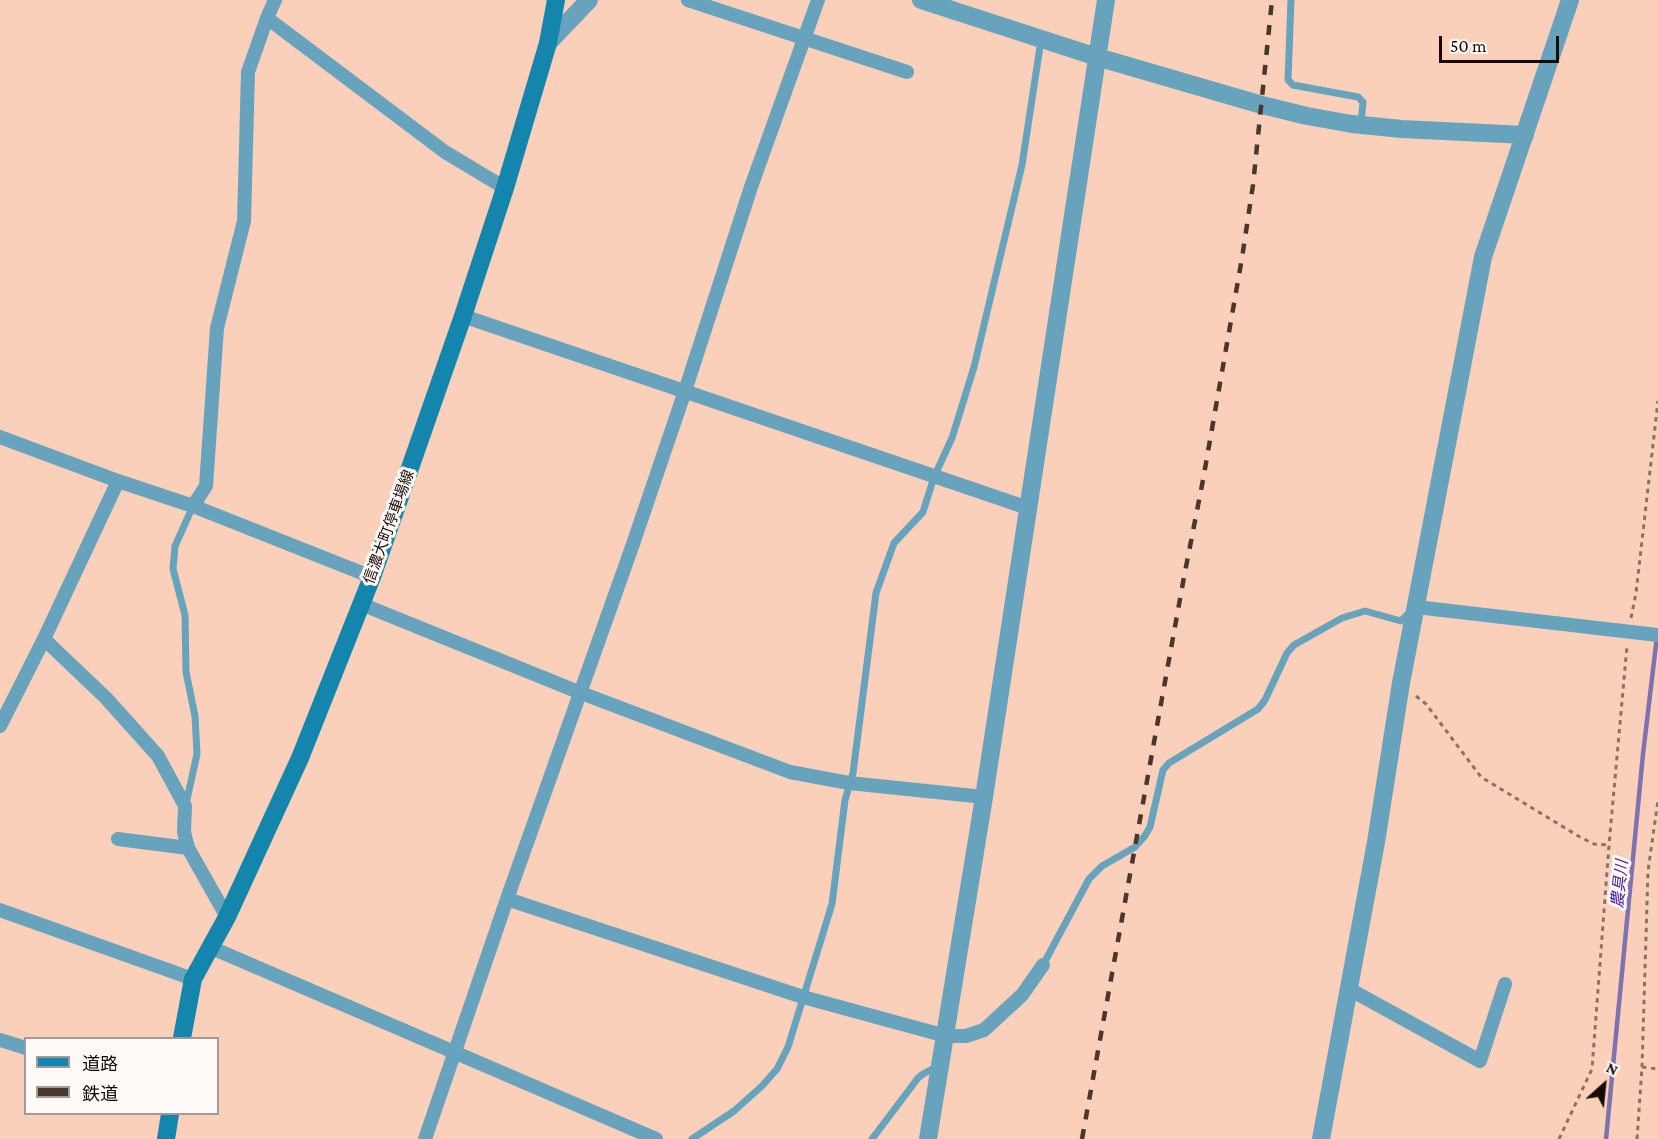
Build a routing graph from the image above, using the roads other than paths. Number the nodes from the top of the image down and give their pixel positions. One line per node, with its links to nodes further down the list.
1 (275, 0): 10 (street)
2 (556, 0): 13 (main road, 信濃大町停車場線)
3 (590, 0): 13 (street)
4 (688, 0): 11 (street)
5 (818, 0): 11 (street)
6 (921, 0): 12 (street)
7 (1106, 0): 14 (street)
8 (1291, 0): 16 (lane)
9 (1570, 0): 17 (street)
10 (267, 18): 18 (street); 24 (street)
11 (803, 39): 15 (street); 20 (street)
12 (1041, 39): 14 (street); 22 (lane)
13 (548, 43): 18 (main road, 信濃大町停車場線)
14 (1097, 57): 16 (street); 25 (street)
15 (907, 72)
16 (1360, 125): 17 (street)
17 (1525, 135): 28 (street)
18 (505, 188): 19 (main road, 信濃大町停車場線)
19 (463, 316): 20 (street); 26 (main road, 信濃大町停車場線)
20 (685, 391): 22 (street); 31 (street)
21 (0, 437): 23 (street)
22 (934, 477): 25 (street); 33 (lane)
23 (118, 481): 24 (street); 30 (street)
24 (193, 506): 26 (street); 35 (lane)
25 (1028, 507): 34 (street)
26 (372, 577): 27 (main road, 信濃大町停車場線)
27 (361, 604): 31 (street); 40 (main road, 信濃大町停車場線)
28 (1416, 607): 29 (street); 42 (lane); 45 (street)
29 (1658, 635)
30 (44, 639): 32 (street); 35 (street)
31 (581, 693): 33 (street); 38 (street)
32 (0, 726)
33 (849, 783): 34 (street); 46 (lane)
34 (984, 797): 47 (street)
35 (185, 806): 37 (street)
36 (118, 839): 37 (street)
37 (188, 848): 40 (street)
38 (507, 899): 46 (street); 51 (street)
39 (0, 910): 43 (street)
40 (227, 917): 41 (main road, 信濃大町停車場線)
41 (212, 948): 43 (main road, 信濃大町停車場線); 51 (street)
42 (1042, 965): 47 (street)
43 (193, 979): 48 (main road, 信濃大町停車場線)
44 (1505, 984): 45 (street)
45 (1348, 989): 60 (street)
46 (803, 997): 47 (street); 57 (lane)
47 (946, 1036): 52 (street)
48 (182, 1037)
49 (0, 1041): 50 (street)
50 (24, 1047)
51 (454, 1053): 55 (street); 56 (street)
52 (940, 1065): 58 (lane); 59 (street)
53 (170, 1115): 54 (main road)
54 (166, 1139)
55 (425, 1139)
56 (656, 1139)
57 (692, 1139)
58 (872, 1139)
59 (928, 1139)
60 (1320, 1139)

